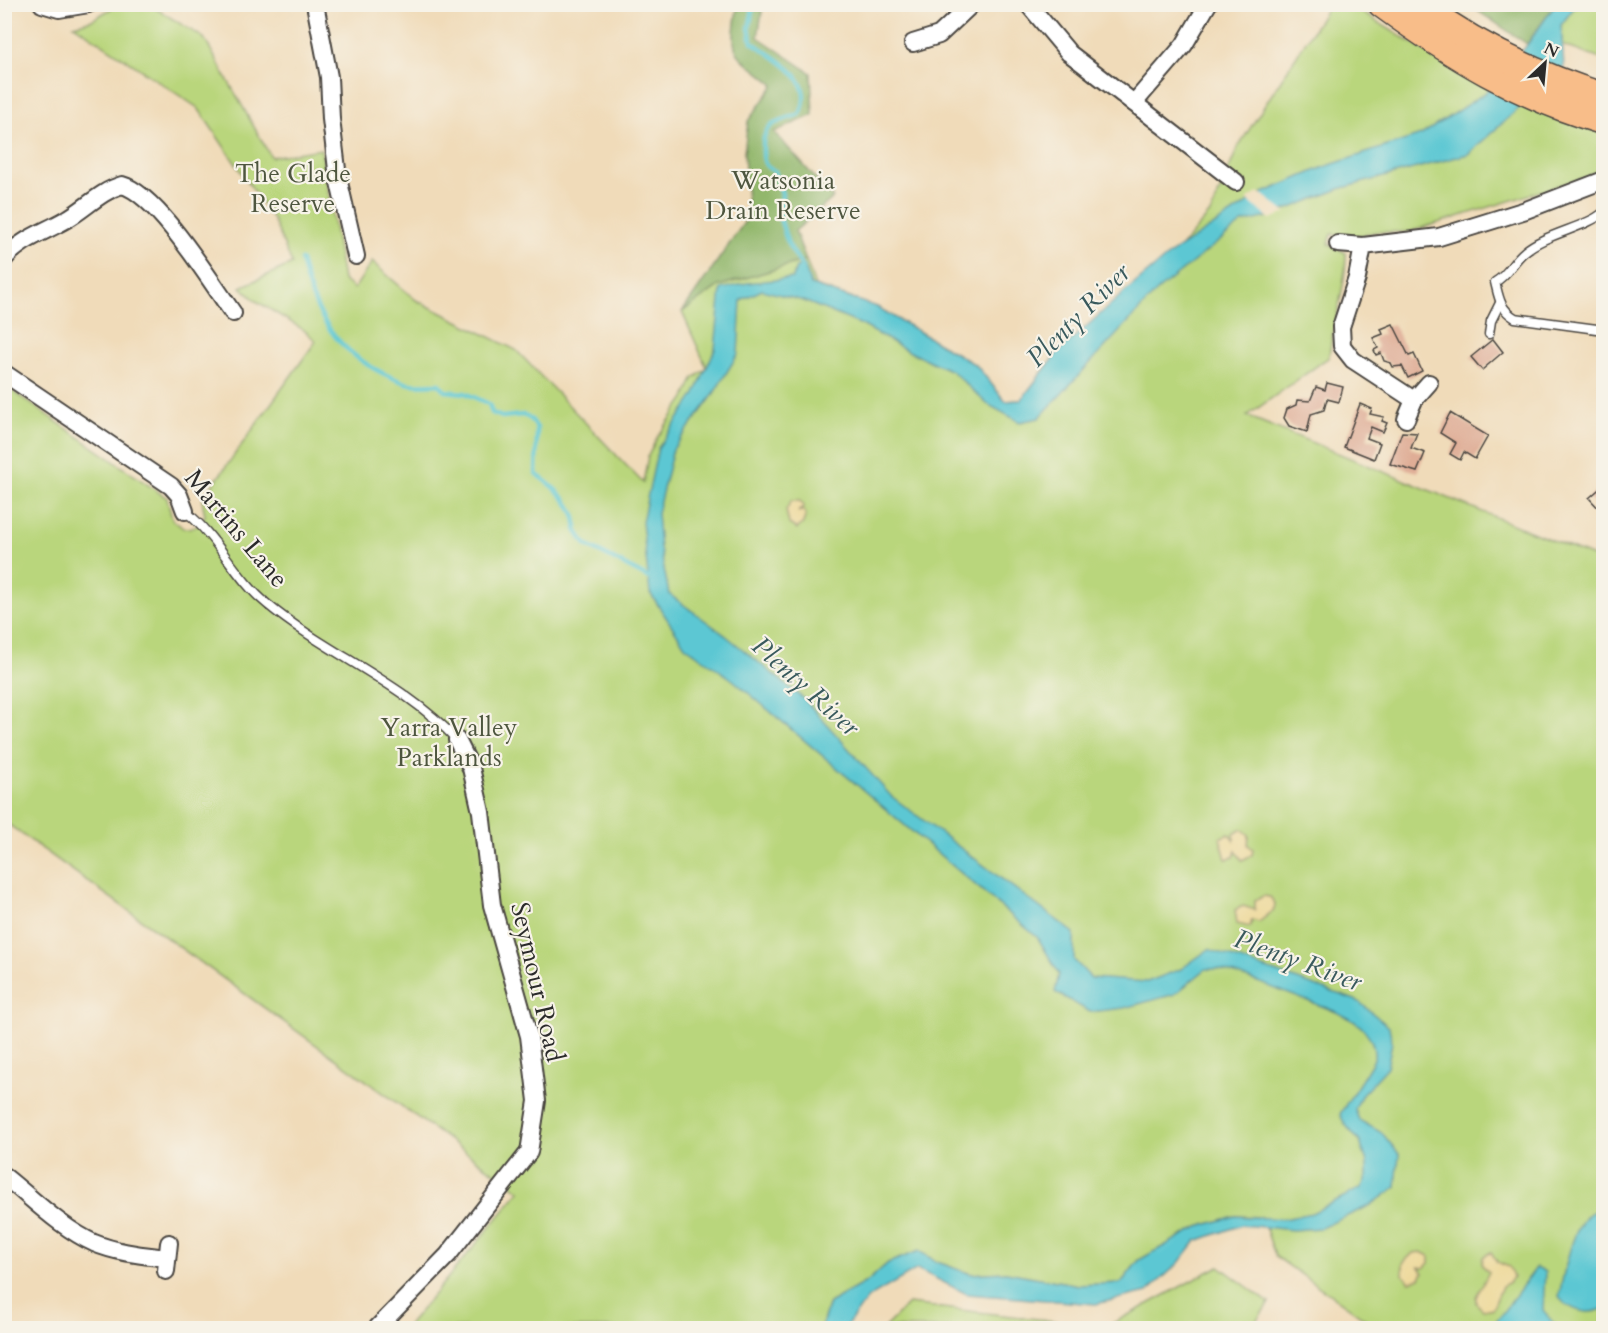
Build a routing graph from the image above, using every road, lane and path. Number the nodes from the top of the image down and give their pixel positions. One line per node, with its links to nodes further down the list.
1 (42, 4): 2 (street)
2 (89, 4)
3 (315, 4): 20 (street)
4 (972, 4): 9 (street)
5 (1028, 4): 13 (street)
6 (1208, 4): 13 (street)
7 (1382, 4): 10 (main road)
8 (1418, 4): 10 (main road)
9 (913, 43)
10 (1463, 48): 12 (main road)
11 (1604, 97): 12 (main road)
12 (1571, 99): 14 (main road)
13 (1134, 103): 15 (street)
14 (1604, 121)
15 (1236, 182)
16 (1603, 182): 19 (street)
17 (1604, 212): 22 (lane)
18 (1338, 244): 19 (street)
19 (1363, 246): 28 (street)
20 (356, 256)
21 (4, 259): 23 (street)
22 (1500, 303): 24 (lane); 25 (lane)
23 (233, 313)
24 (1604, 330)
25 (1489, 334)
26 (4, 373): 30 (street, Martins Lane)
27 (1429, 383): 28 (street)
28 (1414, 400): 29 (street)
29 (1406, 419)
30 (185, 511): 31 (lane, Martins Lane)
31 (457, 740): 34 (street, Seymour Road)
32 (4, 1176): 33 (street)
33 (167, 1257)
34 (377, 1329)

